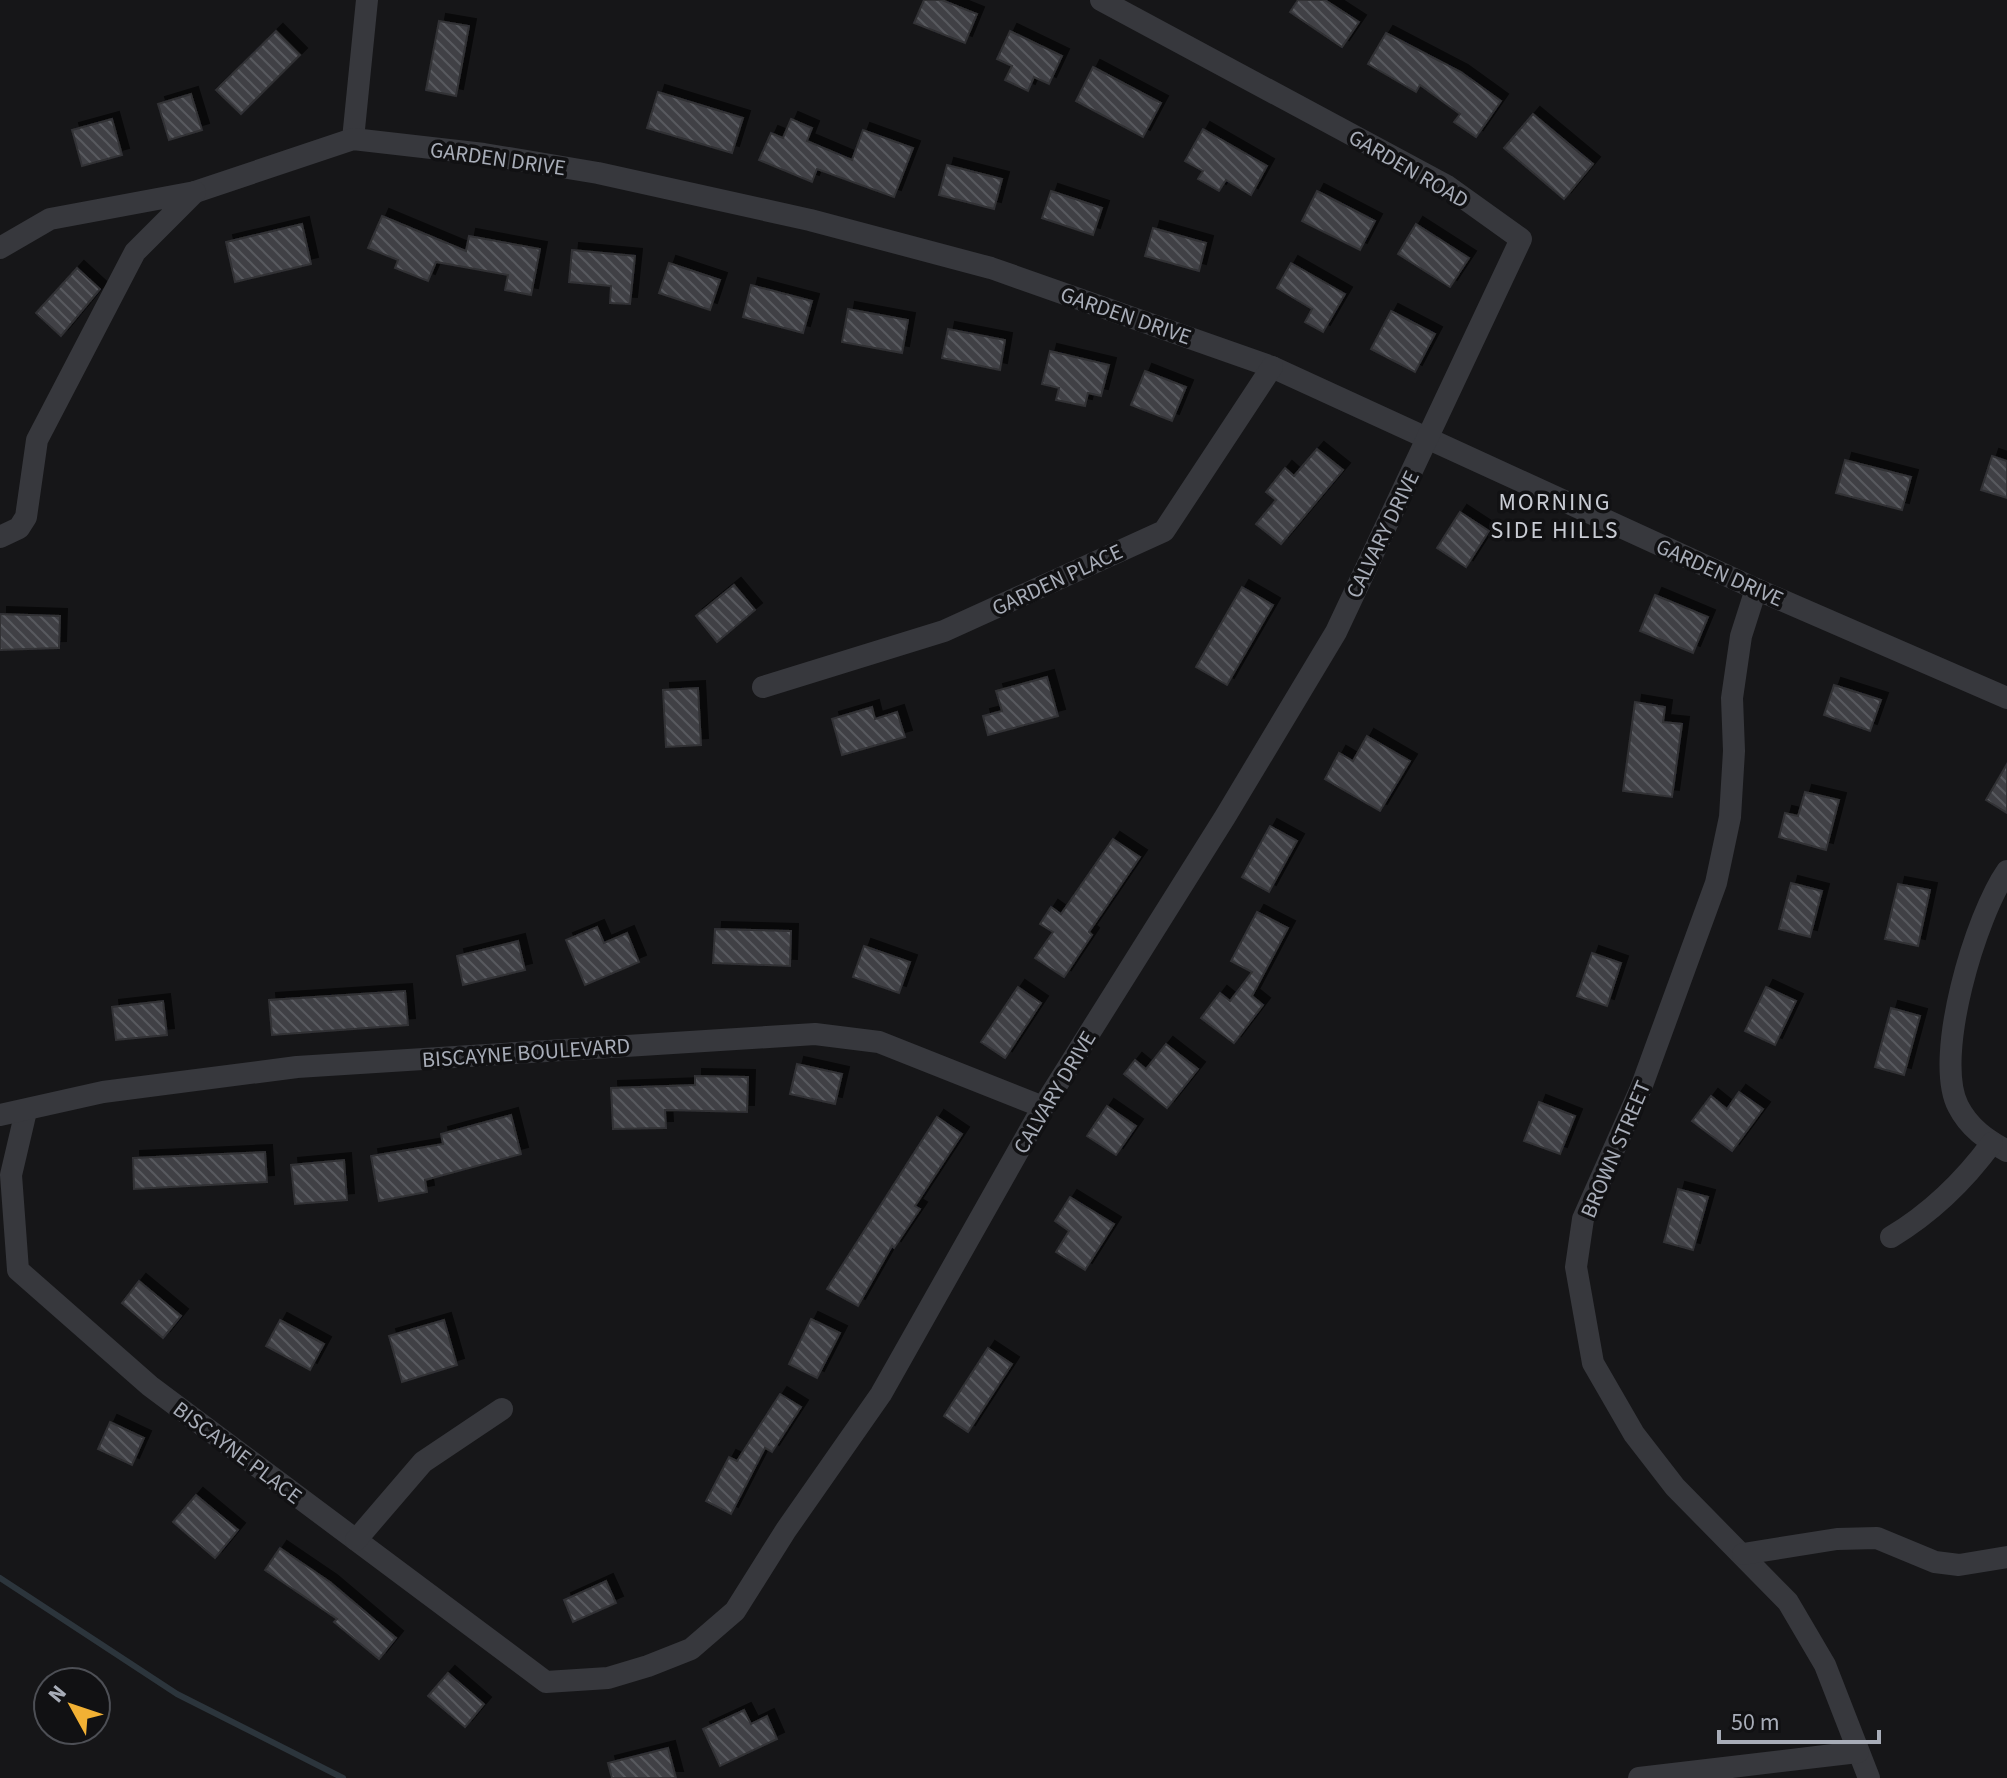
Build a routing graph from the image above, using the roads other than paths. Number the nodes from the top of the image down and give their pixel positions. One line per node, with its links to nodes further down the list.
1 (367, 0): 3 (street)
2 (1101, 0): 7 (street, GARDEN ROAD)
3 (353, 139): 4 (street, GARDEN DRIVE); 6 (street, GARDEN DRIVE)
4 (195, 192): 5 (street, GARDEN DRIVE); 8 (street, GARDEN DRIVE)
5 (0, 248)
6 (1272, 367): 7 (street, GARDEN DRIVE); 10 (street, GARDEN PLACE)
7 (1429, 436): 9 (street, GARDEN DRIVE); 13 (street, CALVARY DRIVE)
8 (0, 537)
9 (1756, 589): 11 (street, GARDEN DRIVE); 20 (street, BROWN STREET)
10 (763, 687)
11 (2007, 698)
12 (2007, 871): 16 (street)
13 (1043, 1107): 14 (street, BISCAYNE BOULEVARD); 22 (street, CALVARY DRIVE)
14 (26, 1111): 15 (street, BISCAYNE BOULEVARD); 19 (street, BISCAYNE PLACE)
15 (0, 1115)
16 (2000, 1147): 17 (street)
17 (1891, 1237)
18 (502, 1409): 19 (street)
19 (356, 1540): 22 (street, BISCAYNE PLACE)
20 (1743, 1554): 21 (street); 23 (street, BROWN STREET)
21 (2007, 1557)
22 (608, 1678)
23 (1858, 1752): 24 (street); 25 (street, BROWN STREET)
24 (1639, 1778)
25 (1869, 1778)

